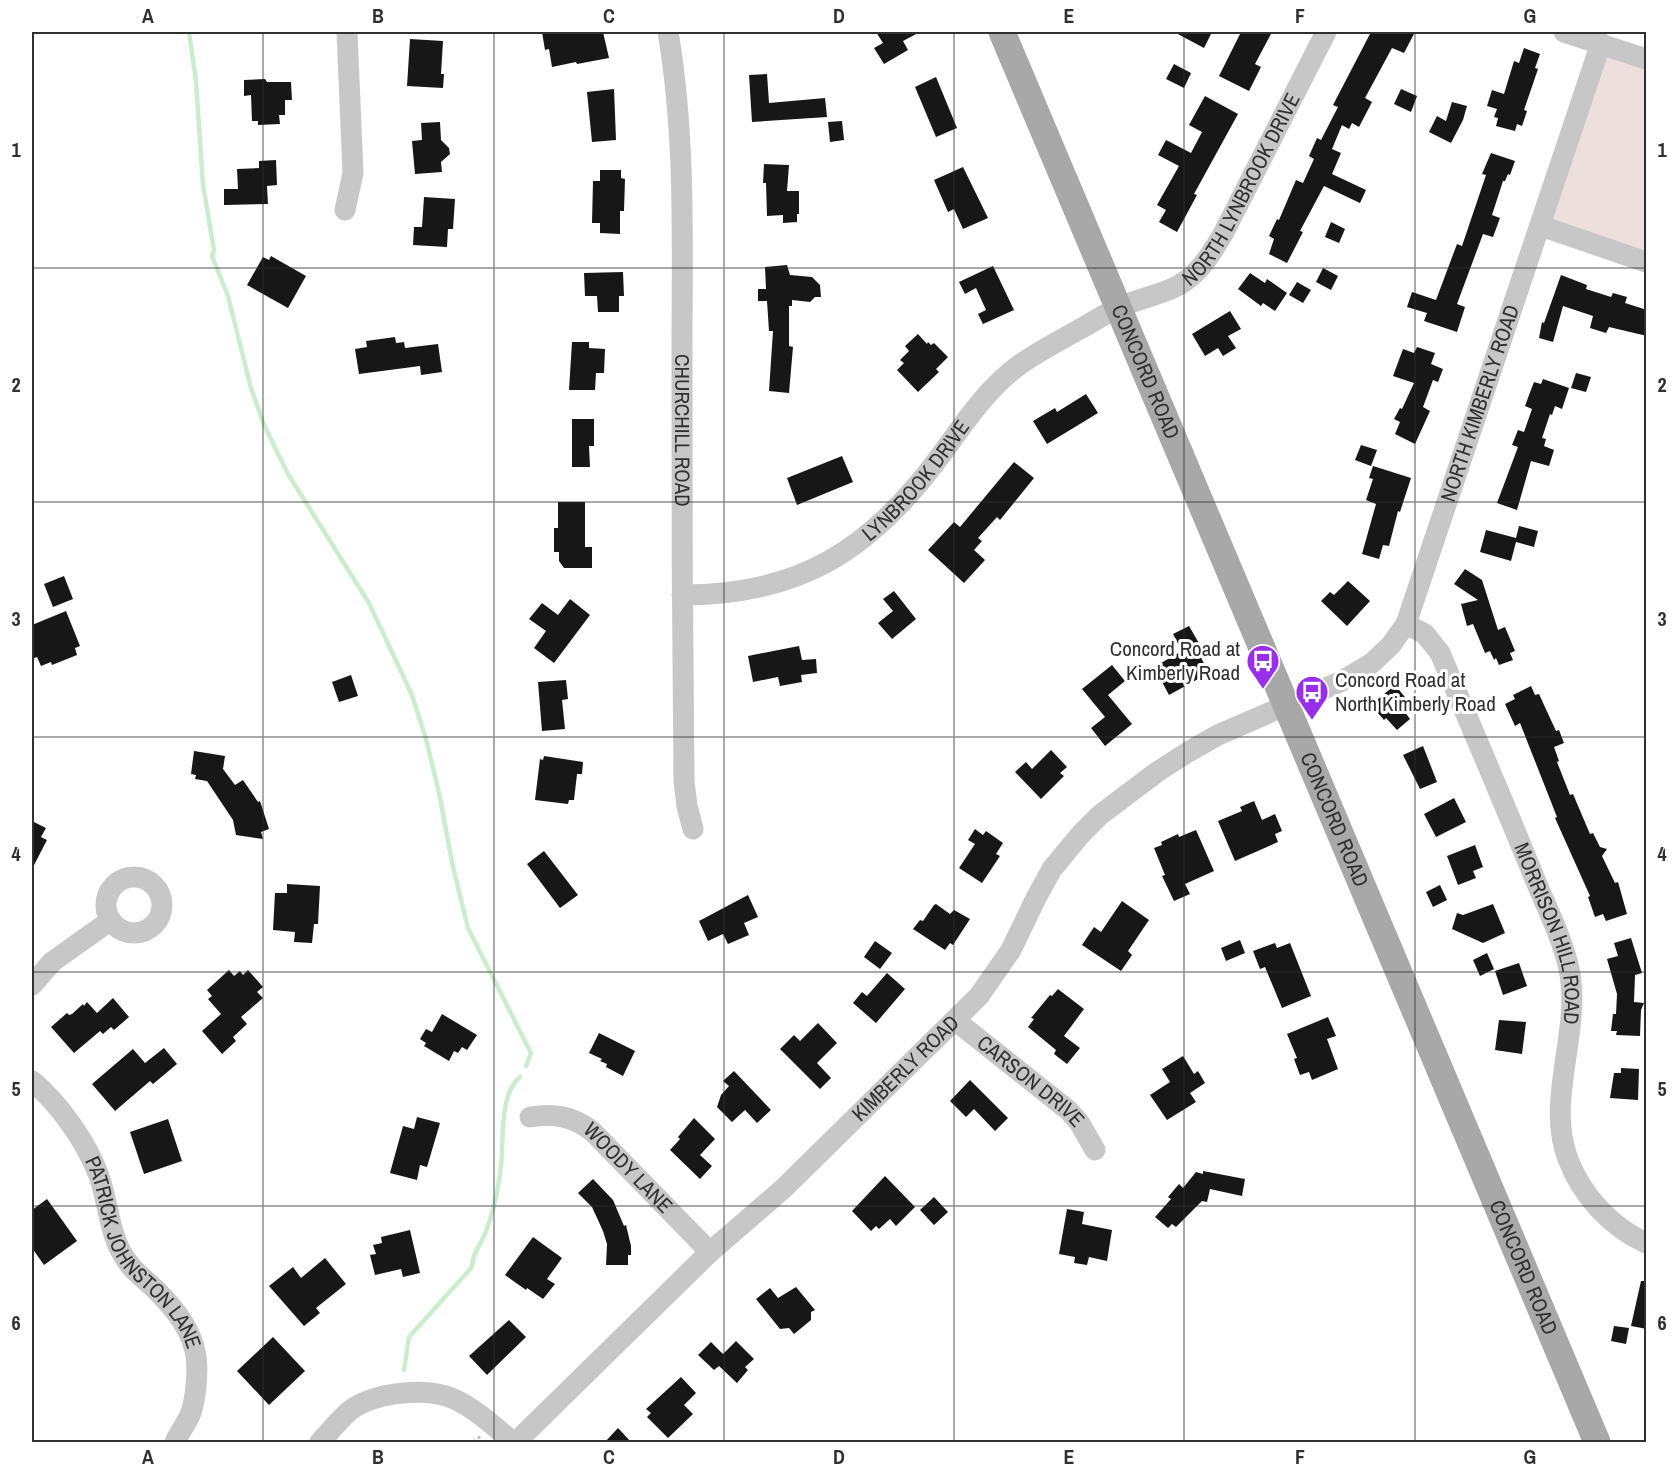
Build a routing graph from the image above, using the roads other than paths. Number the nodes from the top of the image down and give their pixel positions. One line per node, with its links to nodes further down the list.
1 (347, 32): 8 (street)
2 (668, 32): 12 (street, CHURCHILL ROAD)
3 (1002, 32): 11 (main road, CONCORD ROAD)
4 (1326, 32): 11 (street, NORTH LYNBROOK DRIVE)
5 (1564, 32): 6 (street)
6 (1601, 43): 7 (street); 9 (street, NORTH KIMBERLY ROAD)
7 (1647, 59)
8 (345, 210)
9 (1541, 226): 10 (street); 13 (street, NORTH KIMBERLY ROAD)
10 (1647, 261)
11 (1119, 307): 12 (street, LYNBROOK DRIVE); 14 (main road, CONCORD ROAD)
12 (682, 595): 15 (street, CHURCHILL ROAD)
13 (1406, 624): 14 (street, NORTH KIMBERLY ROAD); 22 (street, MORRISON HILL ROAD)
14 (1286, 707): 18 (street, KIMBERLY ROAD); 27 (main road, CONCORD ROAD)
15 (693, 829)
16 (111, 920): 17 (street)
17 (32, 985)
18 (956, 1021): 21 (street, CARSON DRIVE); 23 (street, KIMBERLY ROAD)
19 (32, 1081): 24 (street, PATRICK JOHNSTON LANE)
20 (530, 1117): 23 (street, WOODY LANE)
21 (1095, 1150)
22 (1647, 1243)
23 (710, 1252): 26 (street, KIMBERLY ROAD)
24 (175, 1443)
25 (320, 1443): 26 (street)
26 (515, 1443)
27 (1597, 1443)

